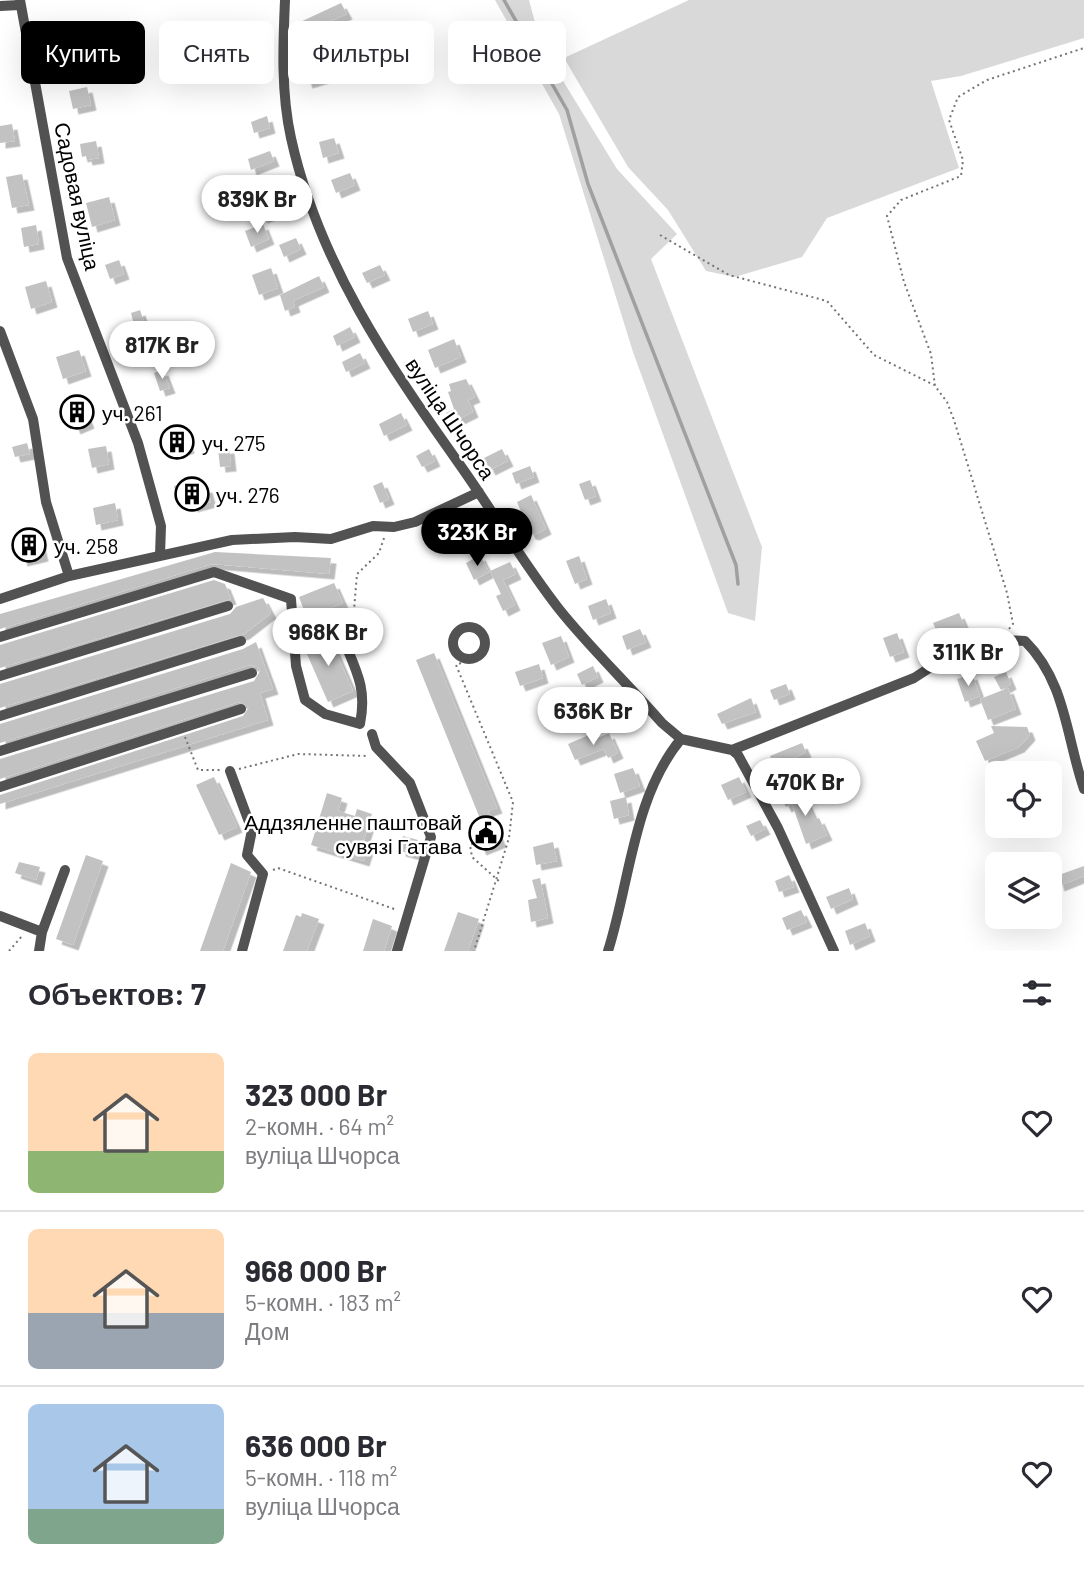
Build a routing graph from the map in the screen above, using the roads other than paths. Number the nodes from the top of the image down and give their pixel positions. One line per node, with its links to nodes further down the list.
1 (285, 0): 5 (street, вуліца Шчорса)
2 (20, 2): 3 (street); 6 (street, Садовая вуліца)
3 (0, 6)
4 (0, 331): 7 (street)
5 (479, 492): 6 (street); 18 (street, вуліца Шчорса)
6 (160, 555): 7 (street)
7 (69, 576): 8 (street)
8 (0, 599)
9 (228, 606): 14 (street)
10 (0, 637): 12 (street)
11 (241, 641): 16 (street)
12 (344, 641)
13 (252, 673): 20 (street)
14 (0, 676)
15 (241, 709): 22 (street)
16 (0, 716)
17 (372, 734): 29 (street)
18 (681, 739): 19 (street); 30 (street)
19 (732, 750): 23 (street); 31 (street)
20 (0, 751)
21 (230, 771): 28 (street)
22 (0, 787)
23 (1084, 789)
24 (65, 870): 26 (street)
25 (0, 916): 26 (street)
26 (42, 932): 27 (street)
27 (39, 951)
28 (242, 951)
29 (397, 951)
30 (608, 951)
31 (834, 951)

